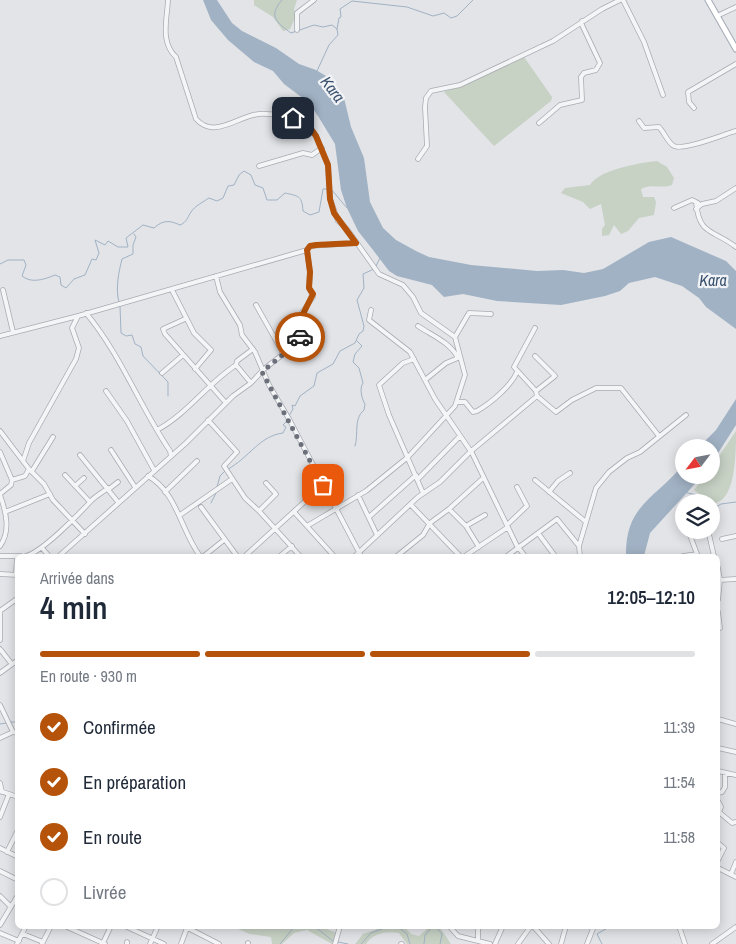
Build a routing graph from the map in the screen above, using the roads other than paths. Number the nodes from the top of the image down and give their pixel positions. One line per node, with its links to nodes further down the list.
1 (168, 0): 14 (street)
2 (314, 0): 8 (street)
3 (621, 0): 7 (street); 11 (street)
4 (708, 0): 6 (main road)
5 (736, 7): 6 (street)
6 (717, 16): 9 (main road)
7 (582, 22): 16 (street); 19 (street)
8 (297, 30)
9 (736, 49)
10 (736, 64): 13 (street)
11 (663, 95)
12 (291, 104): 14 (street)
13 (694, 108)
14 (303, 118): 18 (street)
15 (639, 121): 17 (street)
16 (539, 123)
17 (736, 131)
18 (322, 148): 20 (street); 26 (street)
19 (418, 159)
20 (259, 166)
21 (736, 188): 23 (street)
22 (696, 202): 23 (street); 24 (street); 25 (street)
23 (702, 204): 25 (street)
24 (674, 208)
25 (696, 209): 27 (street)
26 (356, 243): 28 (street); 42 (street)
27 (736, 247)
28 (307, 250): 29 (street); 45 (street)
29 (216, 276): 31 (street); 43 (street)
30 (3, 290): 40 (street)
31 (172, 290): 34 (street); 37 (street)
32 (256, 305): 45 (street)
33 (371, 310): 48 (street)
34 (86, 313): 36 (street); 65 (street)
35 (491, 314): 42 (street)
36 (78, 316): 40 (street); 76 (street)
37 (185, 319): 44 (street); 50 (street)
38 (418, 326): 47 (street)
39 (535, 328): 52 (street)
40 (13, 332): 41 (street)
41 (0, 336)
42 (455, 337): 47 (street)
43 (253, 349): 49 (street); 51 (street)
44 (183, 355): 50 (street); 53 (street)
45 (282, 355): 51 (street)
46 (535, 356): 58 (street)
47 (459, 358): 54 (street); 60 (street)
48 (414, 359): 54 (street); 75 (street)
49 (236, 365): 55 (street); 56 (street)
50 (195, 370): 56 (street)
51 (262, 372): 55 (street); 93 (street)
52 (517, 372): 58 (street); 60 (street)
53 (162, 373)
54 (425, 380): 62 (street)
55 (250, 383): 61 (street)
56 (211, 387): 61 (street); 65 (street)
57 (106, 391): 81 (street)
58 (536, 391): 59 (street)
59 (537, 396): 68 (street); 72 (street)
60 (457, 402): 62 (street)
61 (226, 403): 64 (street)
62 (446, 415): 67 (street); 75 (street)
63 (686, 415): 68 (street)
64 (208, 420): 74 (street); 87 (street)
65 (157, 430): 74 (street)
66 (0, 431): 76 (street)
67 (460, 436): 72 (street); 85 (street)
68 (659, 436): 117 (street)
69 (53, 437): 80 (street)
70 (111, 450): 96 (street)
71 (0, 452): 78 (street)
72 (470, 452): 88 (street); 100 (street)
73 (80, 455): 97 (street)
74 (171, 456): 81 (street)
75 (408, 457): 85 (street); 103 (street)
76 (23, 461): 80 (street)
77 (197, 461): 98 (street)
78 (6, 464): 79 (street); 89 (street)
79 (0, 465)
80 (30, 470): 89 (street); 102 (street)
81 (154, 470): 84 (street)
82 (570, 473): 99 (street)
83 (65, 475): 94 (street)
84 (148, 476): 96 (street); 98 (street)
85 (417, 477): 100 (street); 115 (street)
86 (84, 478): 94 (street)
87 (232, 479): 110 (street); 113 (street)
88 (482, 479): 109 (street); 121 (street)
89 (12, 480): 101 (street)
90 (534, 480): 99 (street)
91 (118, 482): 97 (street)
92 (266, 483): 110 (street)
93 (323, 485): 108 (street); 112 (street)
94 (75, 486): 104 (street)
95 (517, 486): 121 (street)
96 (135, 487): 105 (street)
97 (109, 489): 104 (street); 105 (street)
98 (165, 492): 113 (street)
99 (549, 492): 117 (street)
100 (423, 493): 106 (street)
101 (0, 494): 111 (street)
102 (50, 494): 111 (street); 116 (street)
103 (358, 495): 108 (street); 115 (street)
104 (90, 502): 116 (street)
105 (118, 502): 126 (street)
106 (410, 504): 118 (street); 127 (street)
107 (201, 506): 132 (street)
108 (335, 508): 119 (street); 149 (street)
109 (449, 509): 118 (street); 120 (street)
110 (259, 510): 122 (street)
111 (5, 512): 124 (street)
112 (295, 513): 119 (street); 122 (street)
113 (180, 515): 142 (street)
114 (485, 515): 120 (street)
115 (369, 517): 127 (street)
116 (73, 520): 126 (street); 138 (street)
117 (586, 522): 136 (street)
118 (430, 523): 151 (street); 152 (street)
119 (307, 526): 148 (street)
120 (466, 526): 137 (street)
121 (507, 526): 135 (street); 137 (street)
122 (274, 530): 134 (street); 145 (street)
123 (0, 532): 124 (street)
124 (7, 532): 133 (street)
125 (538, 533): 135 (street); 136 (street); 156 (street)
126 (85, 534): 141 (street)
127 (377, 535): 150 (street)
128 (736, 536): 131 (street)
129 (691, 539): 158 (street)
130 (710, 539): 159 (street)
131 (722, 539)
132 (224, 540): 143 (street); 144 (street)
133 (0, 546)
134 (292, 546): 146 (street); 147 (street)
135 (517, 546): 154 (street); 155 (street)
136 (579, 546): 157 (street)
137 (479, 547): 153 (street)
138 (42, 548): 139 (street); 140 (street)
139 (30, 554)
140 (47, 554)
141 (61, 554)
142 (199, 554)
143 (206, 554)
144 (235, 554)
145 (247, 554)
146 (282, 554)
147 (298, 554)
148 (332, 554)
149 (358, 554)
150 (359, 554)
151 (399, 554)
152 (458, 554)
153 (468, 554)
154 (509, 554)
155 (523, 554)
156 (554, 554)
157 (580, 554)
158 (697, 554)
159 (714, 554)
160 (0, 556): 161 (street)
161 (15, 556)
162 (0, 574): 163 (street)
163 (15, 575)
164 (736, 579): 165 (street)
165 (720, 580)
166 (15, 600): 167 (street)
167 (0, 640)
168 (0, 649): 170 (street)
169 (15, 662): 170 (street)
170 (11, 664): 171 (street)
171 (0, 673)
172 (0, 705): 175 (street)
173 (720, 720): 174 (street)
174 (736, 724)
175 (15, 732): 176 (street)
176 (0, 738)
177 (720, 750): 178 (street)
178 (736, 752)
179 (720, 772): 180 (street)
180 (725, 773): 181 (street); 184 (street)
181 (736, 775)
182 (0, 783): 183 (street)
183 (1, 792): 185 (street)
184 (720, 792)
185 (10, 794): 186 (street); 188 (street)
186 (15, 796)
187 (720, 813): 189 (street)
188 (0, 817)
189 (736, 822)
190 (15, 836): 193 (street)
191 (720, 845): 195 (street)
192 (0, 848): 193 (street)
193 (7, 852): 194 (street)
194 (15, 855)
195 (720, 856)
196 (736, 862): 199 (street)
197 (720, 869): 199 (street)
198 (0, 871): 201 (street)
199 (731, 874): 200 (street)
200 (736, 877)
201 (15, 878)
202 (0, 896): 204 (street)
203 (15, 899): 204 (street)
204 (10, 906): 205 (street)
205 (0, 925)
206 (736, 927): 245 (street)
207 (25, 929): 225 (street)
208 (50, 929): 230 (street)
209 (70, 929): 226 (street)
210 (110, 929): 232 (street)
211 (131, 929): 227 (street)
212 (157, 929): 227 (street)
213 (185, 929): 235 (street)
214 (189, 929): 236 (street)
215 (339, 929): 237 (street)
216 (452, 929): 228 (street)
217 (478, 929): 228 (street)
218 (502, 929): 239 (street)
219 (530, 929): 240 (street)
220 (535, 929): 241 (street)
221 (565, 929): 242 (street)
222 (593, 929): 243 (street)
223 (680, 929): 244 (street)
224 (0, 932): 229 (street)
225 (23, 934): 229 (street); 230 (street)
226 (87, 938): 231 (street); 232 (street)
227 (152, 939): 233 (street); 234 (street)
228 (478, 940): 238 (street)
229 (18, 942)
230 (43, 943)
231 (84, 944)
232 (104, 944)
233 (150, 944)
234 (164, 944)
235 (181, 944)
236 (219, 944)
237 (335, 944)
238 (490, 944)
239 (496, 944)
240 (518, 944)
241 (549, 944)
242 (561, 944)
243 (587, 944)
244 (685, 944)
245 (712, 944)

